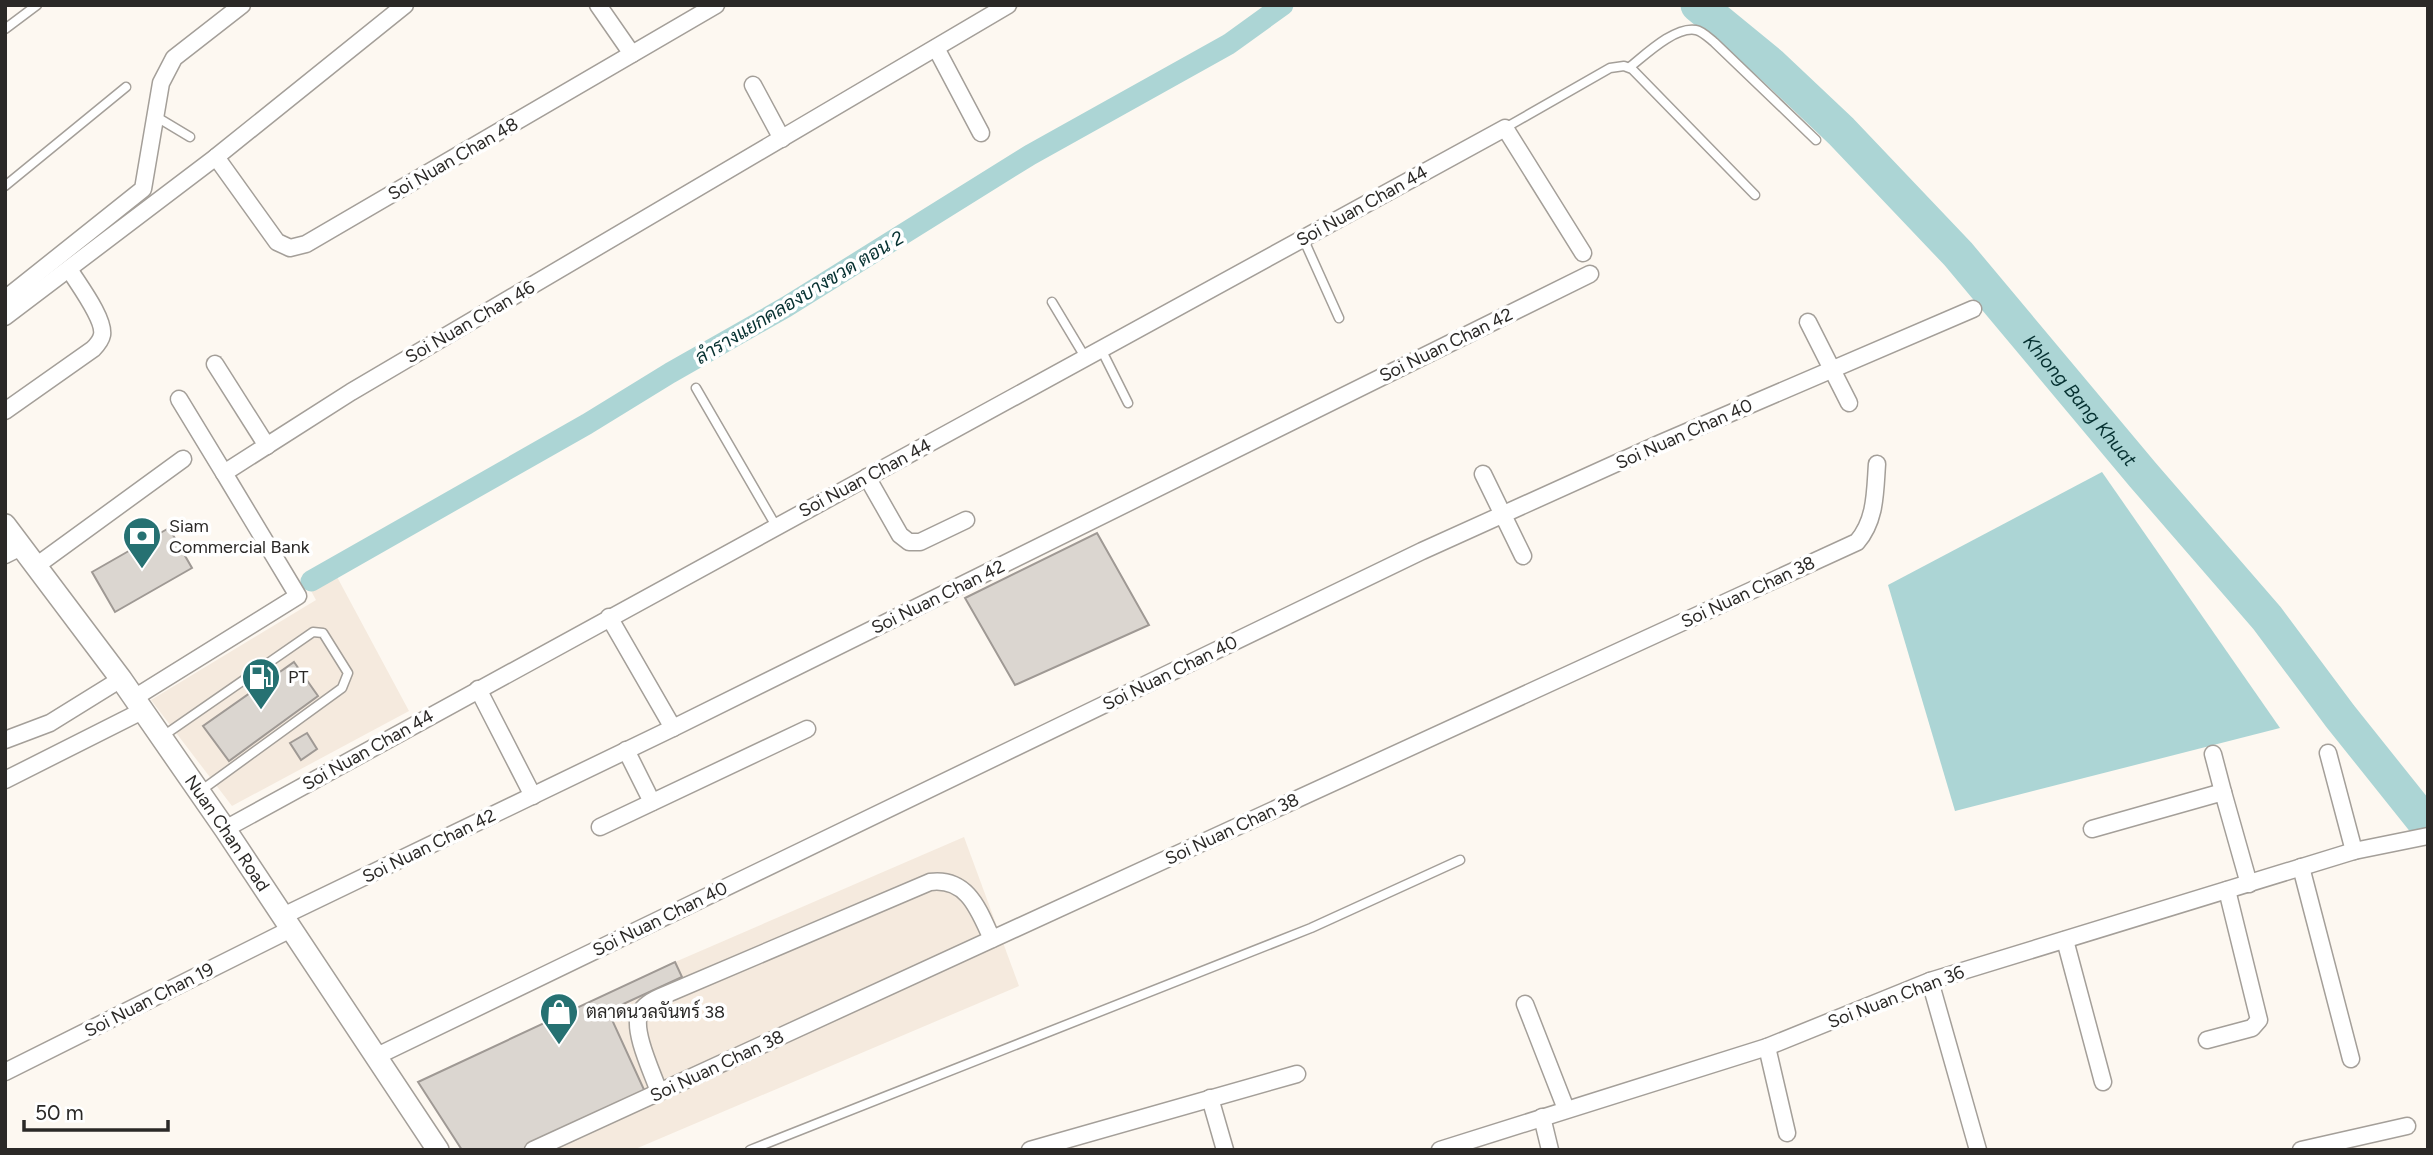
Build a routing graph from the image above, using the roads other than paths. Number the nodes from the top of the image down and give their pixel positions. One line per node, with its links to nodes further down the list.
1 (37, 5): 7 (lane)
2 (242, 5): 13 (street)
3 (405, 5): 19 (street)
4 (597, 5): 9 (street)
5 (716, 5): 9 (street, Soi Nuan Chan 48)
6 (1008, 5): 8 (street, Soi Nuan Chan 46)
7 (5, 29)
8 (936, 48): 15 (street); 17 (street, Soi Nuan Chan 46)
9 (632, 54): 19 (street, Soi Nuan Chan 48)
10 (1630, 67): 14 (lane); 18 (lane); 21 (lane)
11 (754, 85): 17 (street)
12 (126, 87): 20 (lane)
13 (155, 116): 16 (lane); 26 (street)
14 (1505, 128): 22 (street, Soi Nuan Chan 44); 23 (street)
15 (981, 133)
16 (190, 137)
17 (782, 139): 41 (street, Soi Nuan Chan 46)
18 (1816, 140)
19 (216, 157): 24 (street)
20 (5, 186)
21 (1755, 195)
22 (1303, 238): 30 (lane); 32 (street, Soi Nuan Chan 44)
23 (1583, 253)
24 (69, 269): 29 (street); 40 (street)
25 (1590, 274): 58 (street, Soi Nuan Chan 42)
26 (5, 299)
27 (1052, 302): 33 (lane)
28 (1973, 309): 35 (street, Soi Nuan Chan 40)
29 (5, 317)
30 (1339, 318)
31 (1808, 322): 35 (street)
32 (1101, 349): 33 (street, Soi Nuan Chan 44); 38 (lane)
33 (1085, 358): 46 (street, Soi Nuan Chan 44)
34 (215, 364): 41 (street)
35 (1832, 369): 39 (street); 47 (street, Soi Nuan Chan 40)
36 (696, 388): 50 (lane)
37 (179, 399): 44 (street)
38 (1128, 403)
39 (1849, 403)
40 (5, 411)
41 (267, 446): 44 (street, Soi Nuan Chan 46)
42 (183, 459): 53 (street)
43 (1877, 464): 80 (street, Soi Nuan Chan 38)
44 (224, 473): 57 (street)
45 (1483, 474): 47 (street)
46 (867, 477): 48 (street); 50 (street, Soi Nuan Chan 44)
47 (1503, 515): 52 (street); 86 (street, Soi Nuan Chan 40)
48 (966, 520)
49 (5, 524): 51 (main road, Nuan Chan Road)
50 (776, 526): 54 (street, Soi Nuan Chan 44)
51 (13, 551): 53 (main road, Nuan Chan Road)
52 (1523, 556)
53 (36, 566): 55 (main road, Nuan Chan Road)
54 (609, 617): 56 (street, Soi Nuan Chan 44); 58 (street)
55 (121, 679): 57 (main road, Nuan Chan Road); 61 (street)
56 (478, 689): 68 (street); 71 (street, Soi Nuan Chan 44)
57 (138, 704): 60 (main road, Nuan Chan Road); 65 (street)
58 (673, 728): 62 (street, Soi Nuan Chan 42)
59 (807, 729): 69 (street)
60 (161, 737): 66 (main road, Nuan Chan Road); 66 (lane)
61 (5, 740)
62 (626, 750): 68 (street, Soi Nuan Chan 42); 69 (street)
63 (2213, 754): 67 (street)
64 (2328, 754): 74 (street)
65 (5, 780)
66 (199, 792): 71 (main road, Nuan Chan Road)
67 (2223, 792): 72 (street); 77 (street)
68 (533, 796): 79 (street, Soi Nuan Chan 42)
69 (652, 802): 70 (street)
70 (600, 827)
71 (225, 828): 79 (main road, Nuan Chan Road)
72 (2092, 829)
73 (2423, 837): 74 (street, Soi Nuan Chan 36)
74 (2354, 850): 76 (street, Soi Nuan Chan 36)
75 (1460, 860): 100 (lane)
76 (2301, 867): 77 (street, Soi Nuan Chan 36); 87 (street)
77 (2249, 884): 78 (street, Soi Nuan Chan 36)
78 (2228, 890): 81 (street, Soi Nuan Chan 36); 84 (street)
79 (289, 922): 86 (main road, Nuan Chan Road); 88 (street, Soi Nuan Chan 19)
80 (992, 939): 91 (street, Soi Nuan Chan 38); 91 (street)
81 (2065, 940): 82 (street, Soi Nuan Chan 36); 90 (street)
82 (1930, 981): 85 (street, Soi Nuan Chan 36); 106 (street)
83 (1525, 1004): 93 (street)
84 (2207, 1040)
85 (1767, 1047): 93 (street, Soi Nuan Chan 36); 96 (street)
86 (377, 1056): 98 (main road, Nuan Chan Road)
87 (2351, 1059)
88 (5, 1072)
89 (1297, 1074): 92 (street)
90 (2103, 1082)
91 (659, 1092): 99 (street, Soi Nuan Chan 38)
92 (1210, 1098): 97 (street); 103 (street)
93 (1566, 1109): 94 (street, Soi Nuan Chan 36)
94 (1542, 1117): 104 (street, Soi Nuan Chan 36); 105 (street)
95 (2407, 1126): 107 (street)
96 (1787, 1133)
97 (1086, 1134): 101 (street); 102 (street)
98 (438, 1150)
99 (533, 1150)
100 (750, 1150)
101 (1030, 1150)
102 (1092, 1150)
103 (1225, 1150)
104 (1440, 1150)
105 (1550, 1150)
106 (1978, 1150)
107 (2301, 1150)

